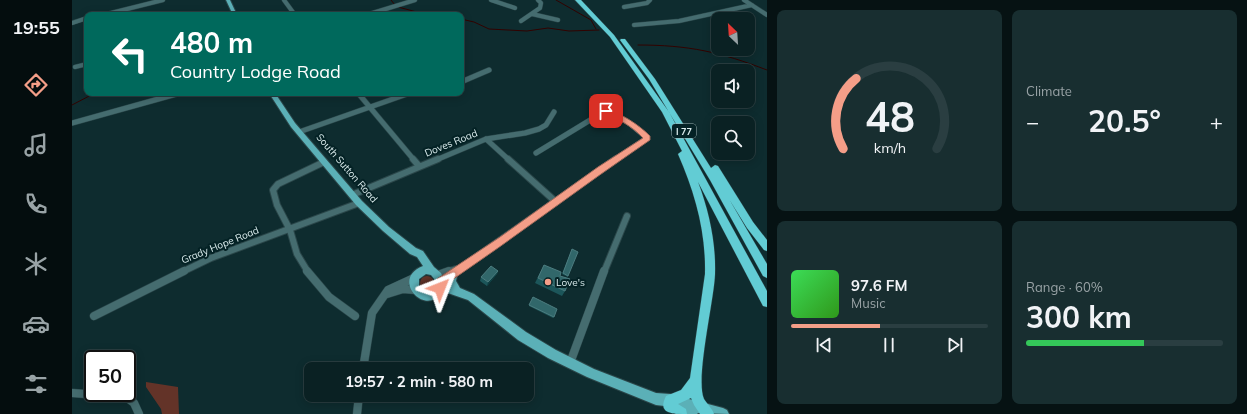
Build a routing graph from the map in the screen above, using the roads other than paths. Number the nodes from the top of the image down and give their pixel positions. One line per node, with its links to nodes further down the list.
1 (163, 0): 14 (street)
2 (228, 0): 15 (main road)
3 (284, 0): 16 (street)
4 (415, 0): 17 (street)
5 (491, 0): 13 (street)
6 (538, 0): 18 (street)
7 (578, 0): 36 (highway, I 77)
8 (585, 0): 28 (highway, I 77)
9 (650, 0): 12 (street)
10 (744, 0): 11 (street)
11 (752, 4): 19 (street); 24 (street)
12 (624, 7)
13 (515, 8)
14 (115, 12)
15 (234, 12)
16 (293, 12)
17 (376, 12)
18 (532, 14): 21 (street); 22 (street)
19 (767, 15)
20 (84, 19): 23 (street)
21 (520, 20)
22 (558, 20)
23 (72, 23)
24 (634, 25)
25 (84, 65): 26 (street)
26 (75, 67)
27 (489, 70): 29 (street)
28 (652, 79): 48 (highway); 51 (highway, I 77)
29 (464, 81)
30 (169, 96): 37 (street)
31 (274, 96): 38 (main road, South Sutton Road)
32 (361, 96): 34 (street)
33 (401, 96): 34 (street)
34 (370, 107): 38 (street); 42 (street)
35 (554, 112): 39 (street, Doves Road)
36 (665, 112): 59 (highway, I 77); 64 (highway)
37 (72, 123)
38 (299, 132): 41 (main road, South Sutton Road)
39 (486, 139): 42 (street, Doves Road); 44 (street)
40 (536, 153): 44 (street)
41 (324, 162): 43 (main road, South Sutton Road); 47 (street)
42 (419, 166): 43 (street, Doves Road)
43 (352, 195): 45 (main road, South Sutton Road)
44 (556, 202): 50 (street)
45 (359, 203): 47 (street, Grady Hope Road); 49 (main road, South Sutton Road)
46 (627, 216): 63 (street)
47 (290, 229): 60 (street, Grady Hope Road); 61 (street)
48 (767, 246)
49 (413, 251): 52 (main road); 54 (main road, South Sutton Road)
50 (461, 268): 53 (street); 54 (street)
51 (767, 273)
52 (416, 276): 54 (main road); 55 (main road); 57 (street)
53 (452, 276): 54 (street); 56 (main road)
54 (437, 281): 55 (main road); 56 (main road); 58 (main road)
55 (415, 290): 57 (street)
56 (457, 291): 58 (main road)
57 (387, 294): 62 (street)
58 (474, 301): 63 (main road)
59 (767, 302)
60 (94, 316)
61 (355, 316)
62 (364, 362)
63 (570, 363): 67 (main road)
64 (696, 380): 67 (highway); 68 (highway)
65 (72, 393): 69 (street)
66 (358, 402): 70 (street)
67 (670, 403): 68 (main road); 71 (highway)
68 (701, 413): 72 (main road)
69 (139, 414)
70 (357, 414)
71 (681, 414)
72 (723, 414)

